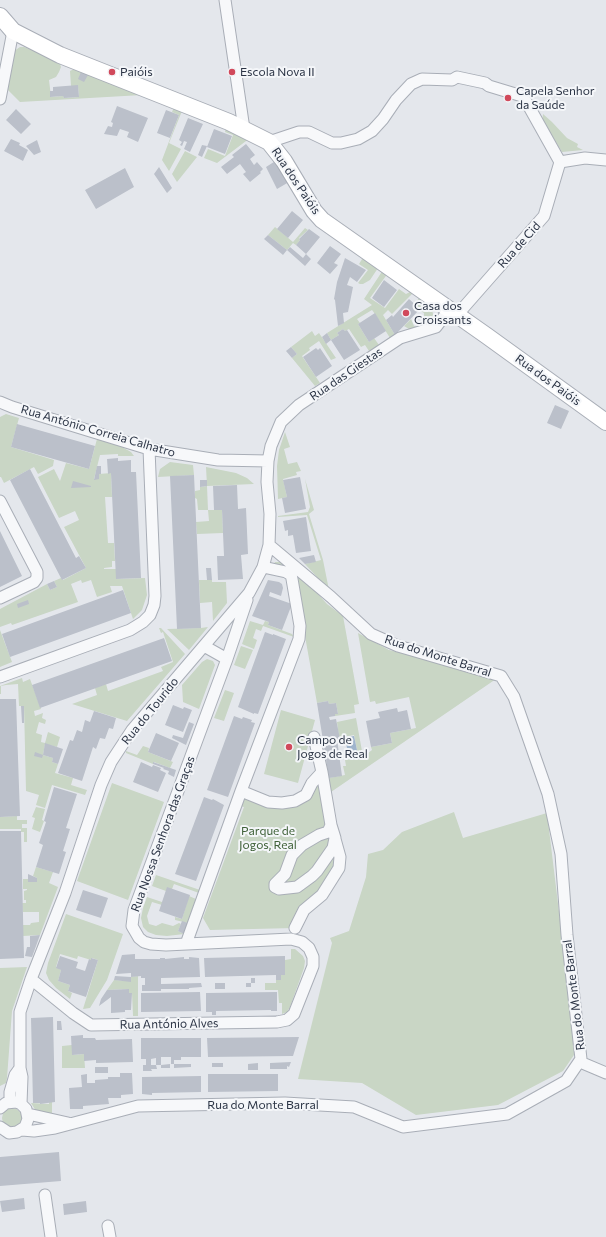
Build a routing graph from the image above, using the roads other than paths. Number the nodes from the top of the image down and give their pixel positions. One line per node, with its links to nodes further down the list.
1 (224, 0): 5 (street)
2 (0, 16): 3 (street, Rua dos Paióis)
3 (13, 31): 4 (street); 5 (street, Rua dos Paióis)
4 (0, 99)
5 (244, 129): 6 (street, Rua dos Paióis)
6 (269, 142): 8 (street); 9 (street, Rua dos Paióis)
7 (606, 160): 8 (street)
8 (560, 162): 9 (street, Rua de Cid)
9 (453, 312): 11 (street, Rua dos Paióis); 13 (street, Rua das Giestas)
10 (0, 402): 12 (street, Rua António Correia Calhatro)
11 (606, 422)
12 (149, 449): 13 (street, Rua António Correia Calhatro); 21 (street)
13 (268, 461): 15 (street, Rua do Tourido)
14 (0, 502): 18 (street)
15 (268, 545): 16 (street, Rua do Tourido); 31 (street, Rua do Monte Barral)
16 (263, 567): 17 (street, Rua do Tourido); 24 (street)
17 (249, 593): 19 (street, Rua do Tourido); 20 (street, Rua Nossa Senhora das Graças)
18 (0, 598)
19 (204, 646): 20 (street); 29 (street, Rua do Tourido)
20 (227, 659): 28 (street, Rua Nossa Senhora das Graças)
21 (0, 677)
22 (314, 737): 23 (street)
23 (322, 772): 24 (street); 25 (street)
24 (240, 791): 28 (street)
25 (331, 825): 26 (street); 26 (street)
26 (335, 838): 27 (street)
27 (295, 928)
28 (186, 944): 30 (street, Rua Nossa Senhora das Graças)
29 (31, 979): 30 (street, Rua António Alves); 33 (street, Rua do Tourido)
30 (304, 990)
31 (580, 1062): 32 (street); 35 (street, Rua do Monte Barral)
32 (606, 1073)
33 (8, 1103): 34 (street)
34 (28, 1114): 35 (street, Rua do Monte Barral); 36 (street)
35 (70, 1124): 36 (street, Rua do Monte Barral)
36 (22, 1130): 37 (street, Rua do Monte Barral)
37 (3, 1131)
38 (45, 1195): 39 (street)
39 (51, 1237)

